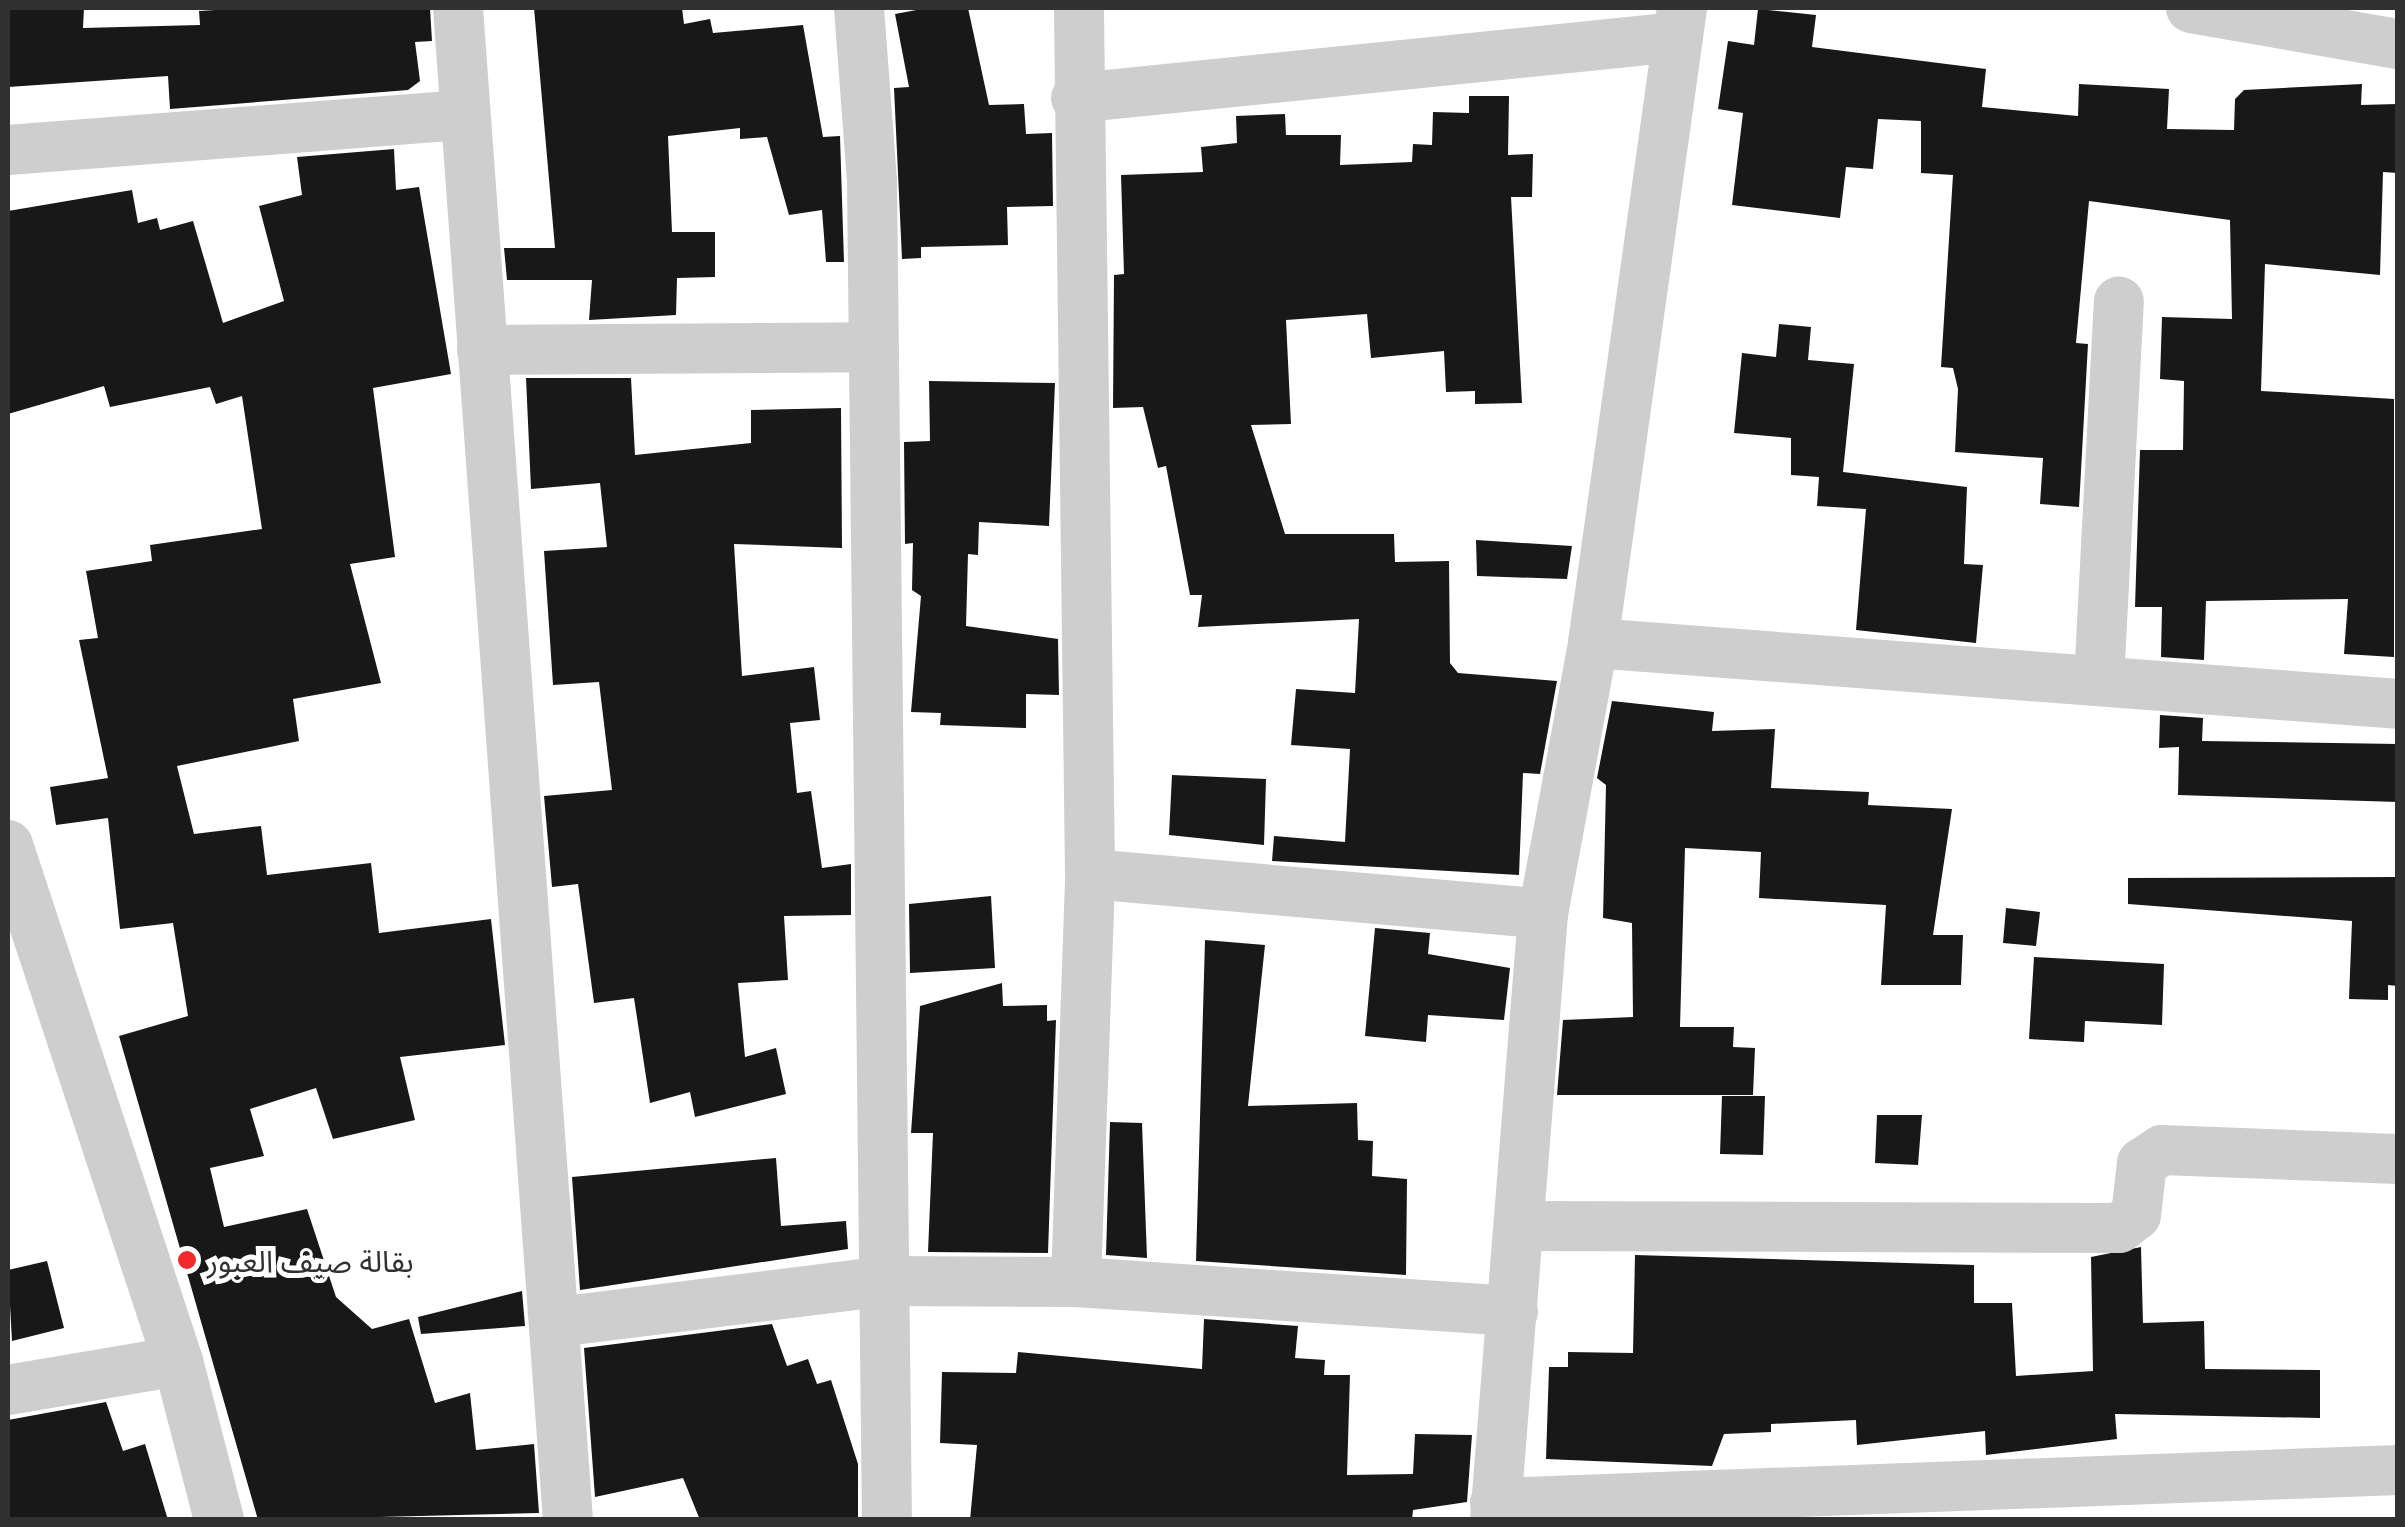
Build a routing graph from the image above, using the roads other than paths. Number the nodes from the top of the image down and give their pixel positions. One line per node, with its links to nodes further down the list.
1 (458, 8): 8 (street)
2 (859, 8): 11 (street)
3 (1079, 8): 7 (street)
4 (2191, 8): 6 (street)
5 (1680, 22): 7 (street); 13 (street)
6 (2398, 44)
7 (1076, 98): 17 (street)
8 (464, 115): 9 (street); 12 (street)
9 (8, 150)
10 (2119, 302): 14 (street)
11 (874, 347): 12 (street); 21 (street)
12 (482, 350): 24 (street)
13 (1594, 643): 14 (street); 18 (street)
14 (2100, 680): 15 (street)
15 (2398, 704)
16 (8, 845): 25 (street)
17 (1090, 874): 18 (street); 22 (street)
18 (1542, 914): 20 (street)
19 (2398, 1160): 20 (street)
20 (1521, 1226): 23 (street)
21 (885, 1281): 22 (street); 24 (street); 31 (street)
22 (1076, 1282): 23 (street)
23 (1513, 1311): 28 (street)
24 (557, 1322): 30 (street)
25 (178, 1361): 26 (street); 29 (street)
26 (8, 1390)
27 (2398, 1470): 28 (street)
28 (1495, 1511)
29 (219, 1520)
30 (568, 1520)
31 (887, 1520)

